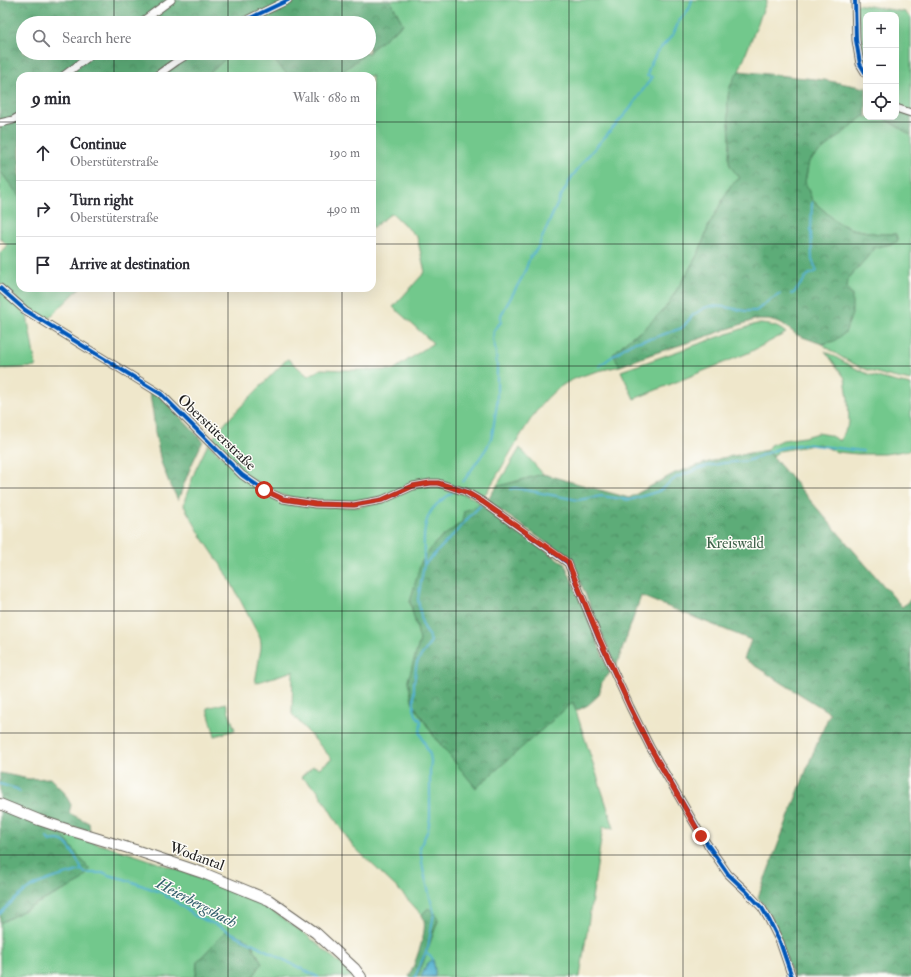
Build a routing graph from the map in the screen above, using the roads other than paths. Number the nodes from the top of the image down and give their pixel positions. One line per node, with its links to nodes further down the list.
1 (171, 0): 4 (street)
2 (288, 0): 5 (street)
3 (855, 0): 8 (street)
4 (149, 16)
5 (255, 16)
6 (85, 60): 9 (street)
7 (179, 60): 10 (street)
8 (863, 69)
9 (68, 72)
10 (162, 72)
11 (899, 109): 12 (street)
12 (911, 113)
13 (16, 117): 15 (street)
14 (16, 118): 15 (street)
15 (13, 120): 16 (street)
16 (0, 123)
17 (0, 288): 20 (street, Oberstüterstraße)
18 (0, 804): 19 (main road, Wodantal)
19 (361, 977)
20 (792, 977)

